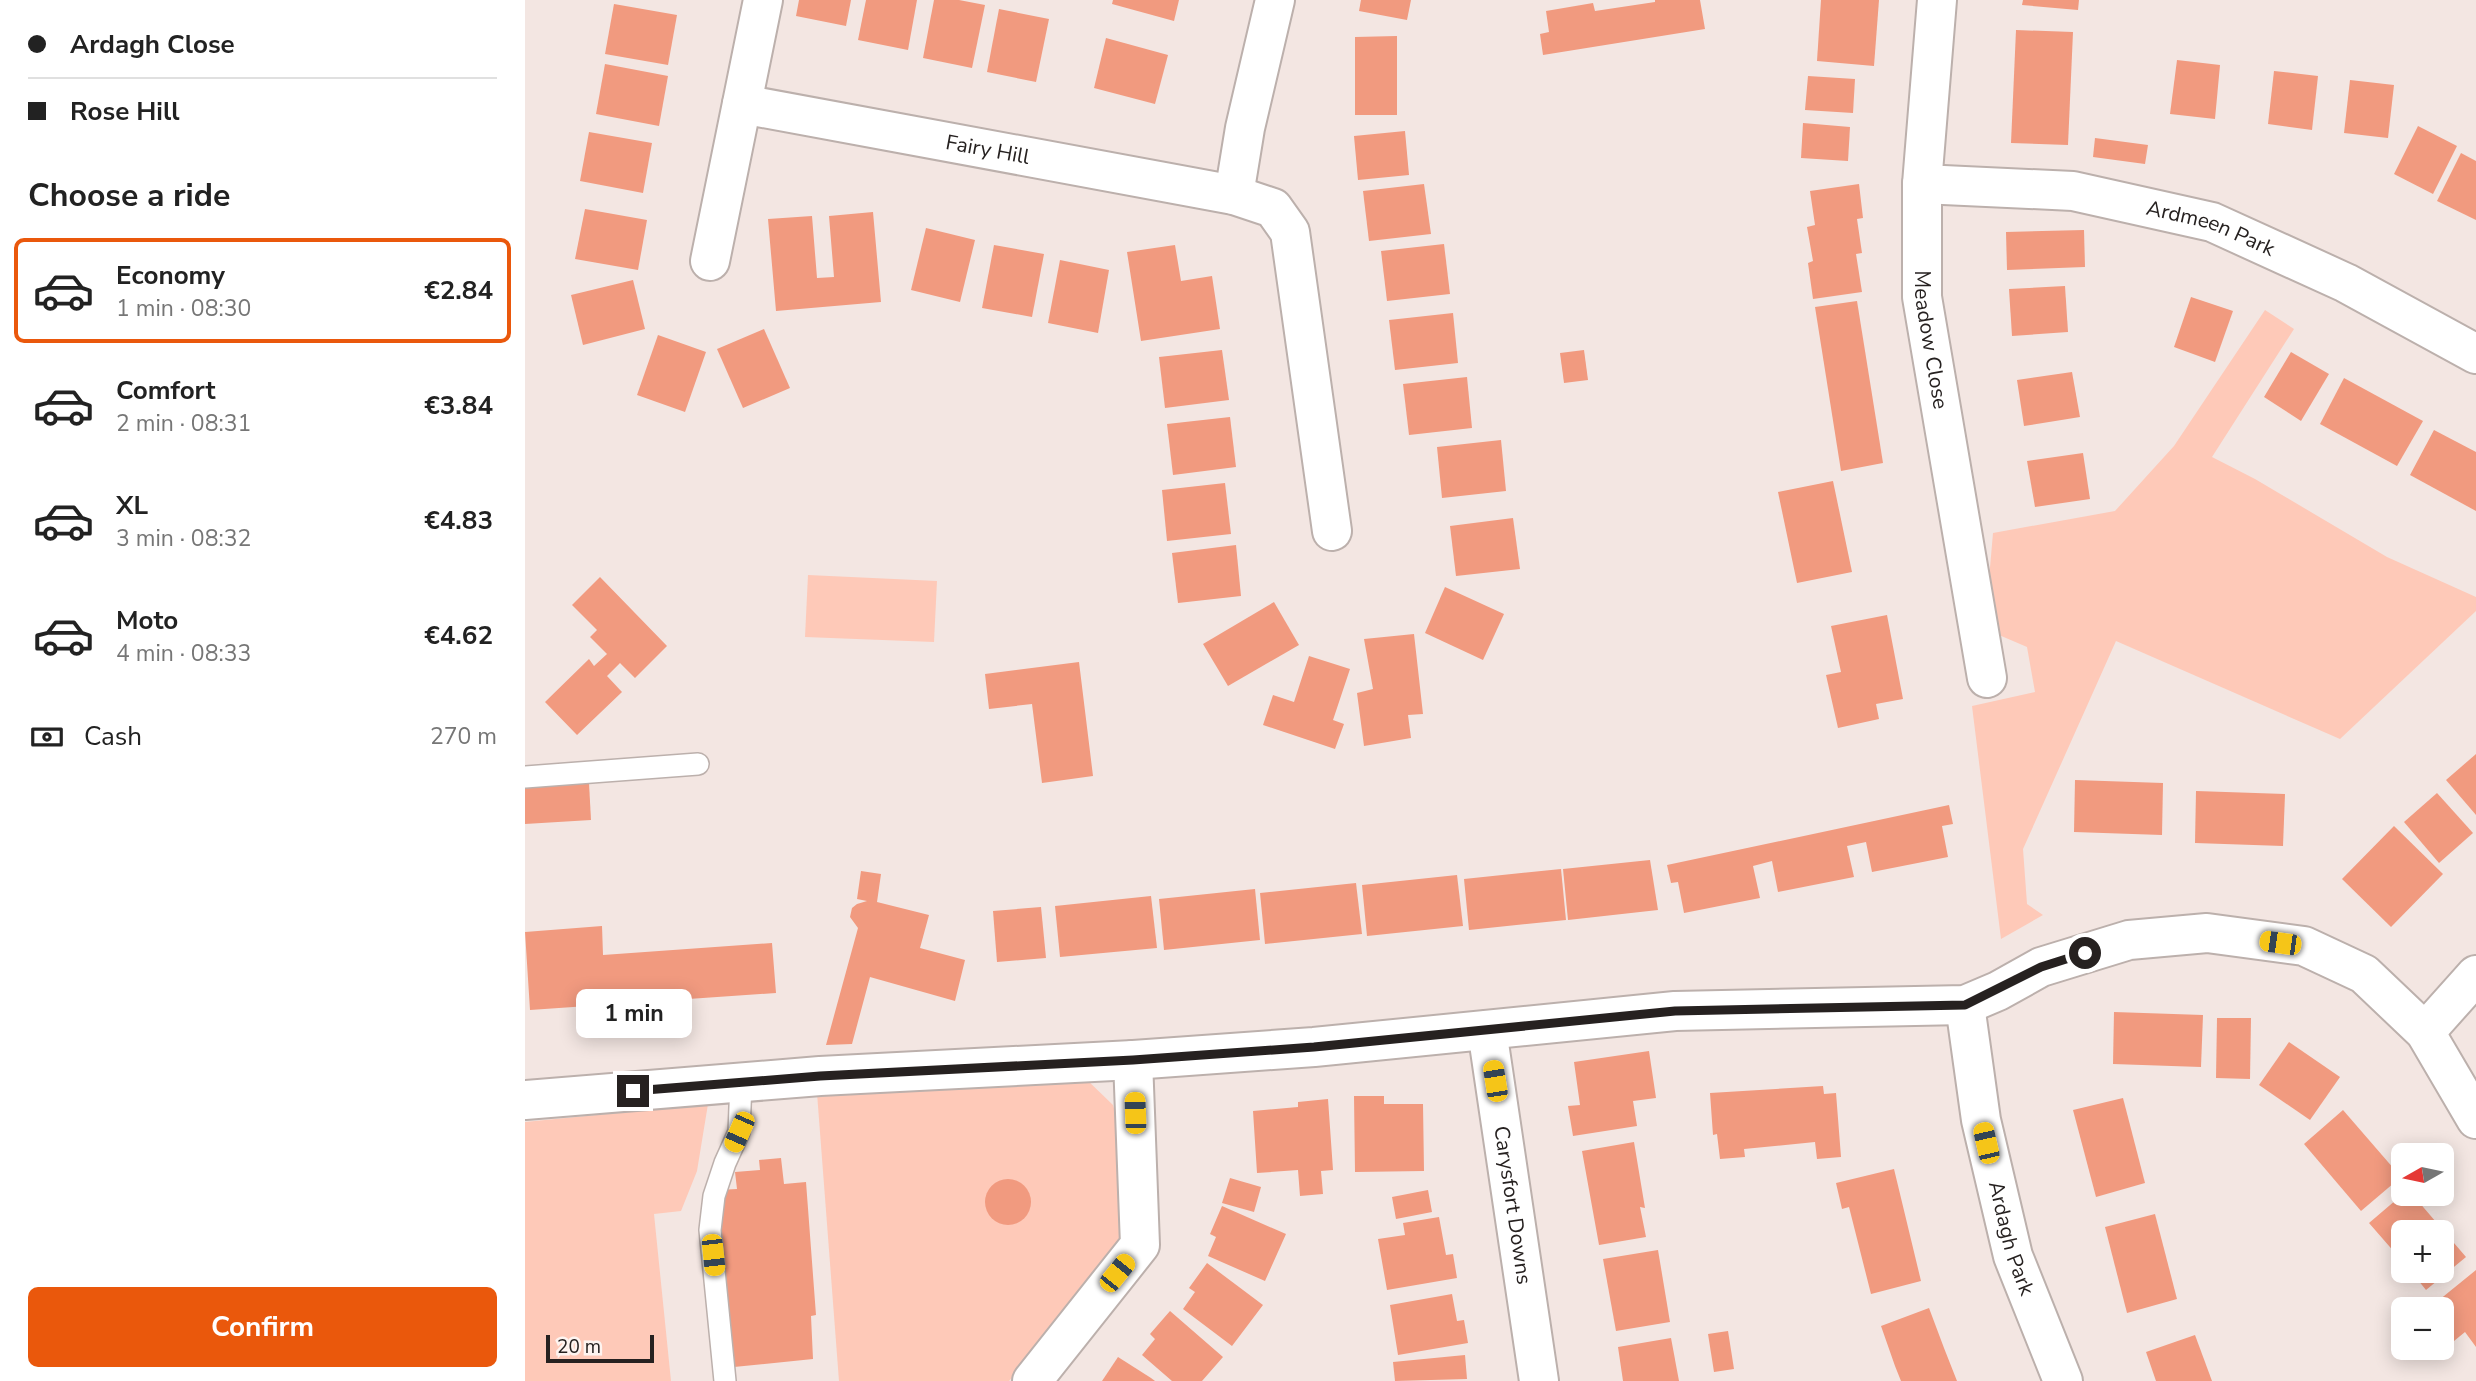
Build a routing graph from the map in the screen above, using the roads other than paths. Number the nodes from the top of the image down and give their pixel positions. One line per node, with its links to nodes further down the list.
1 (763, 0): 4 (street)
2 (1275, 0): 6 (street)
3 (1937, 0): 5 (street, Meadow Close)
4 (742, 104): 6 (street, Fairy Hill); 7 (street)
5 (1922, 184): 8 (street, Ardmeen Park); 10 (street, Meadow Close)
6 (1234, 195): 9 (street, Fairy Hill)
7 (710, 261)
8 (2476, 354)
9 (1332, 531)
10 (1987, 678)
11 (698, 764): 12 (lane)
12 (525, 777)
13 (2476, 975): 16 (street)
14 (1965, 1005): 15 (street); 16 (street); 24 (street, Ardagh Park)
15 (1487, 1030): 17 (street); 23 (street, Carysfort Downs)
16 (2425, 1032): 20 (street)
17 (1133, 1060): 18 (street); 22 (street)
18 (741, 1082): 19 (street); 21 (lane)
19 (525, 1100)
20 (2476, 1119)
21 (725, 1381)
22 (1032, 1381)
23 (1539, 1381)
24 (2063, 1381)

